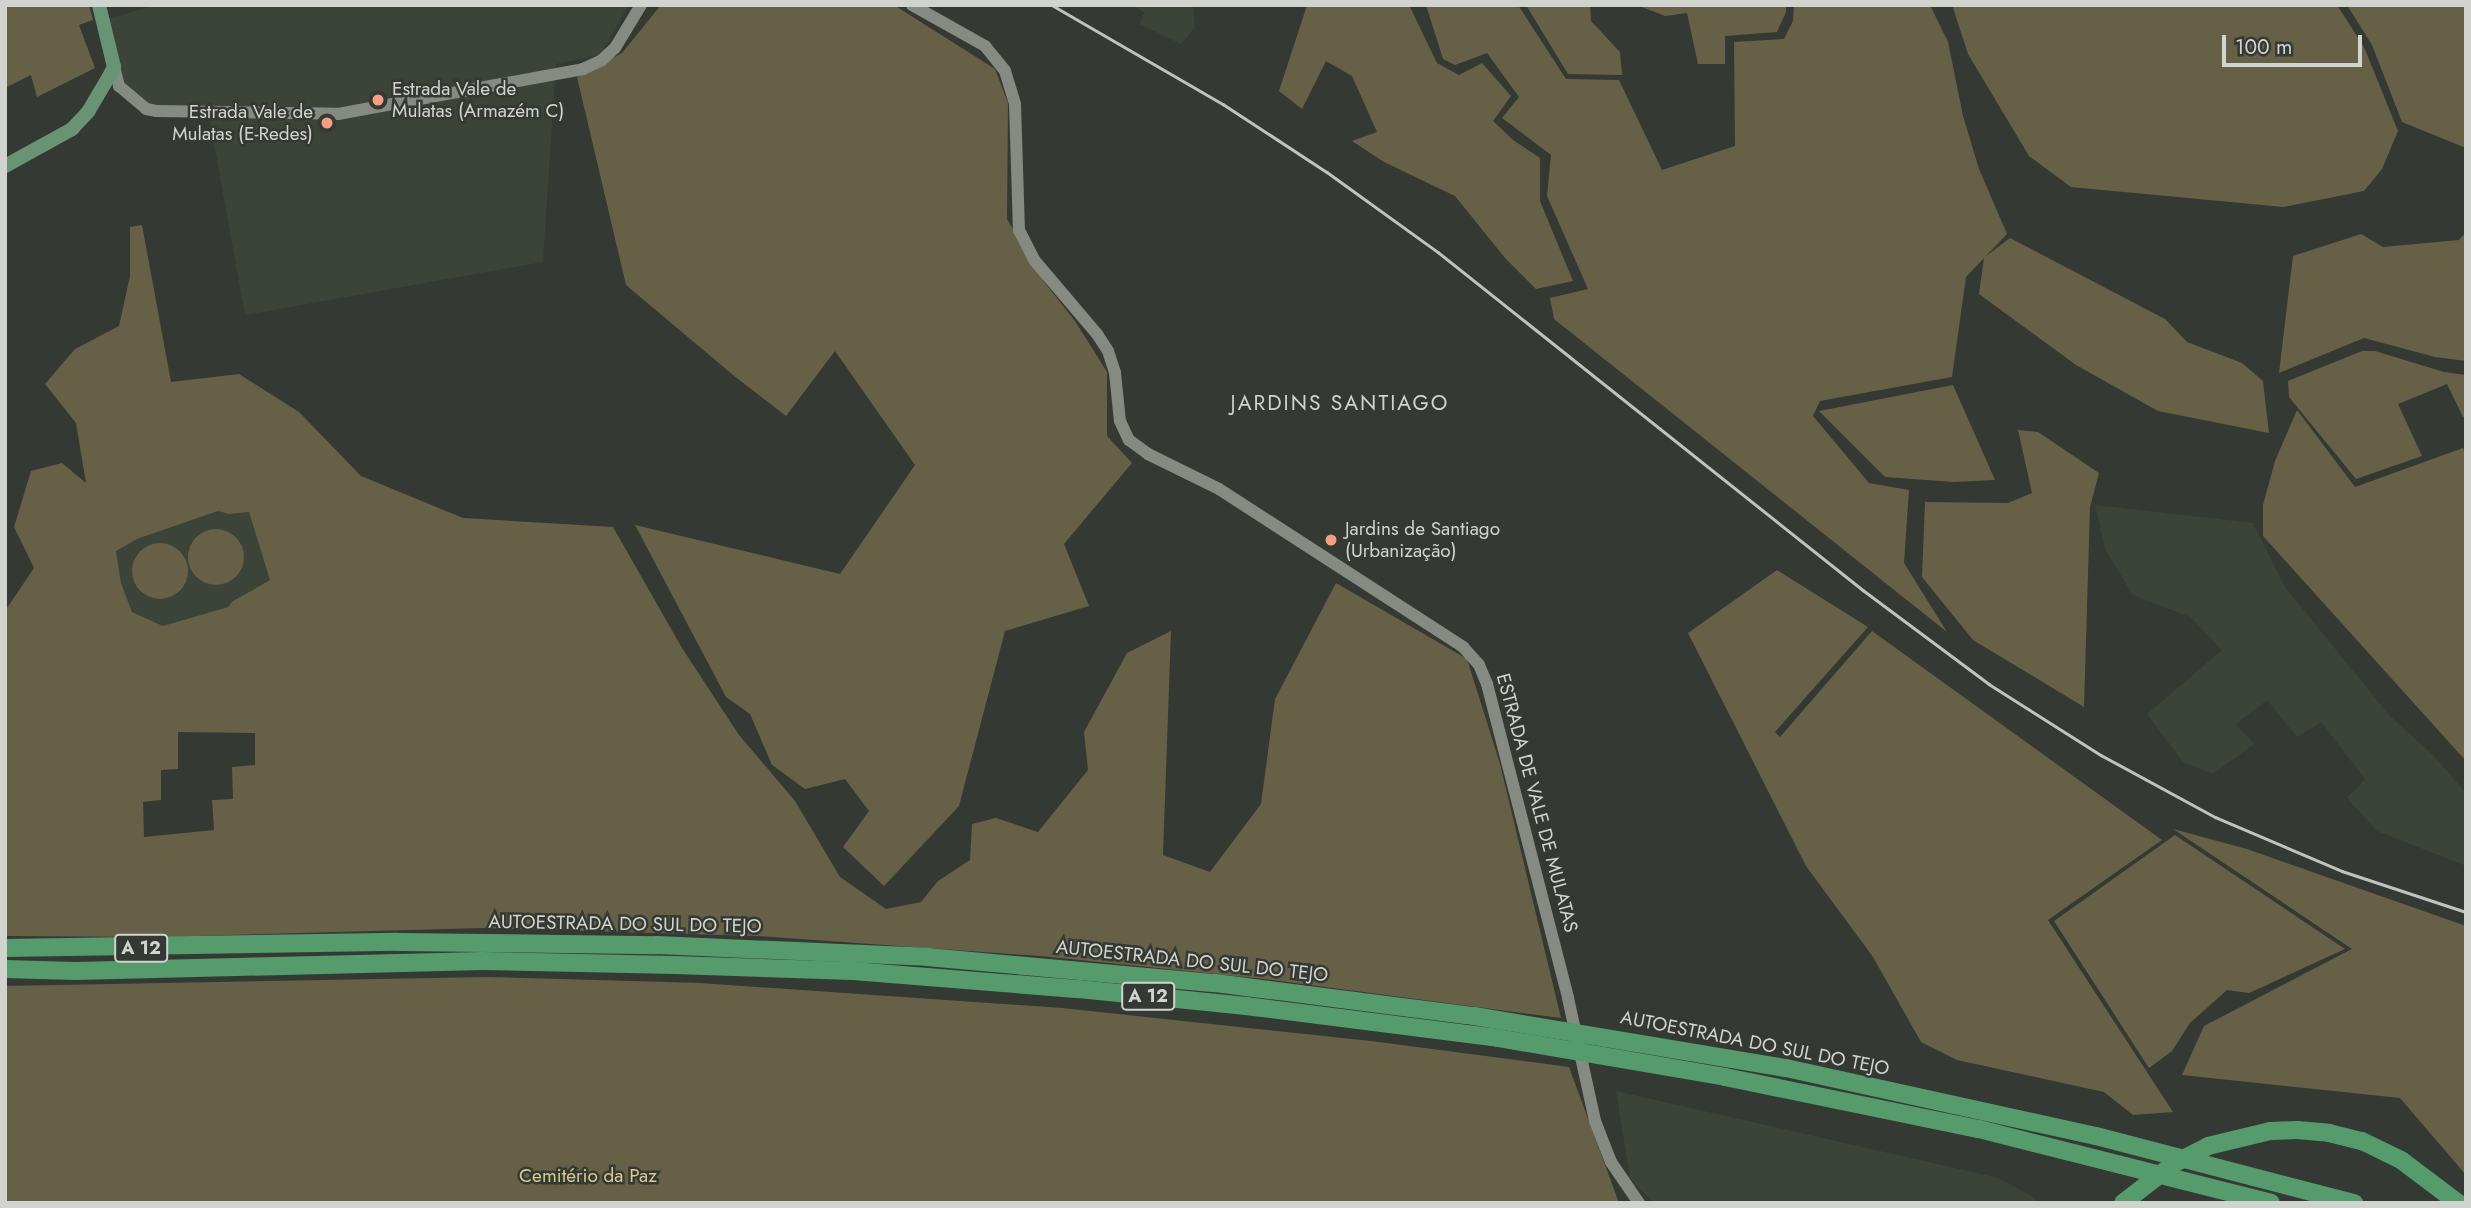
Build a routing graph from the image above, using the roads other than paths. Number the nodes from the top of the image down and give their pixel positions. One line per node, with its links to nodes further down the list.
1 (99, 5): 4 (main road)
2 (641, 5): 4 (street)
3 (912, 5): 8 (street, ESTRADA DE VALE DE MULATAS)
4 (114, 67): 5 (main road)
5 (9, 167)
6 (5, 948): 11 (highway, AUTOESTRADA DO SUL DO TEJO / A 12)
7 (5, 969): 10 (highway, AUTOESTRADA DO SUL DO TEJO / A 12)
8 (1639, 1203)
9 (2123, 1203): 12 (highway)
10 (2271, 1203)
11 (2354, 1203)
12 (2458, 1203)

